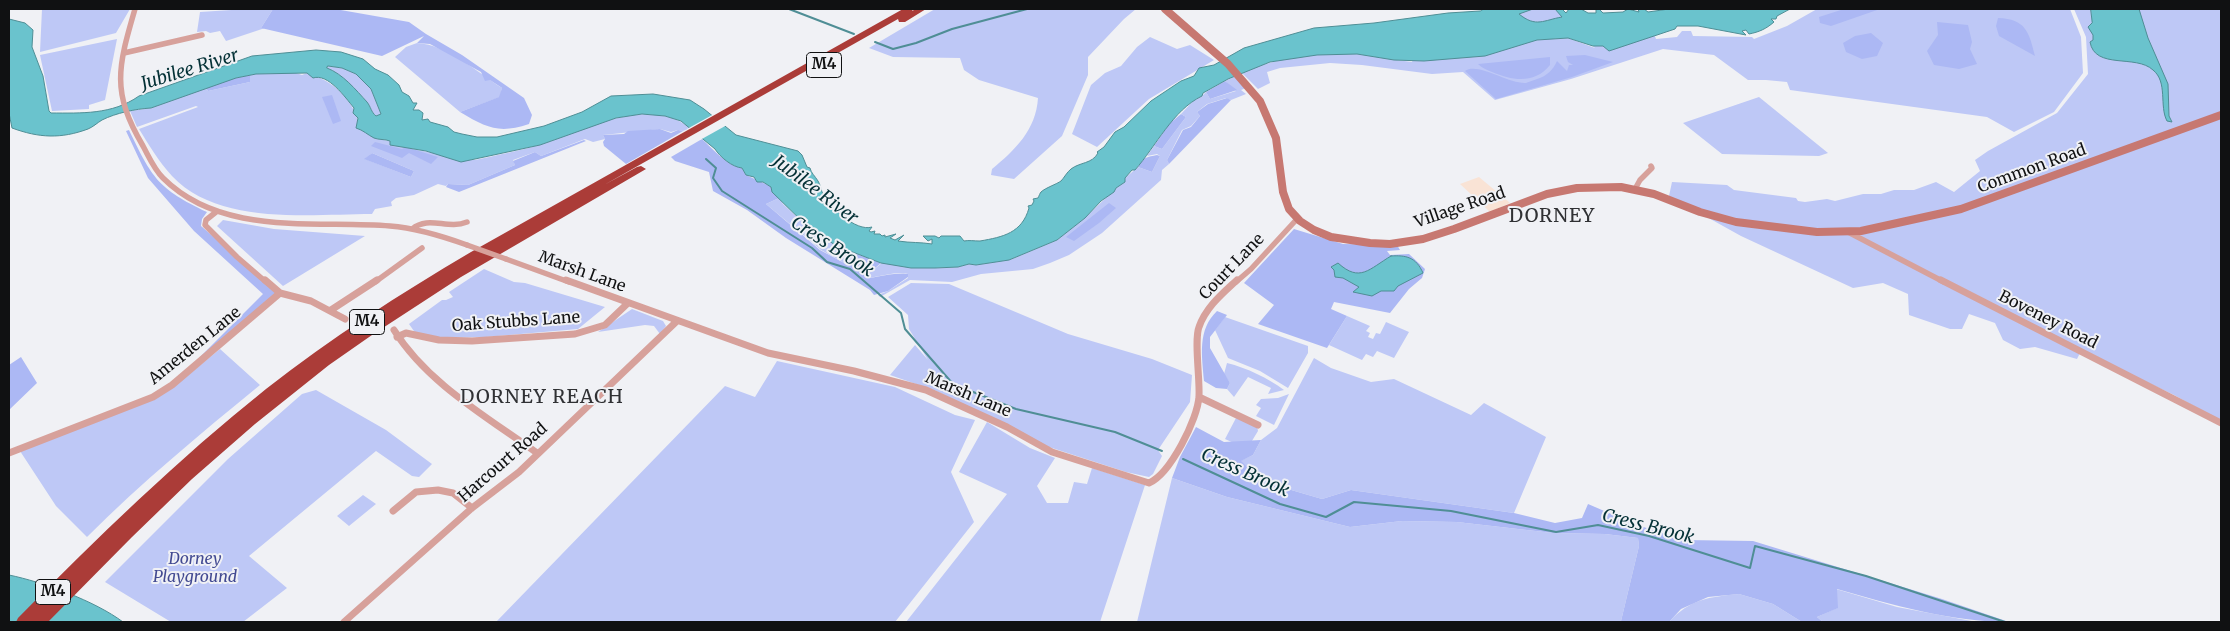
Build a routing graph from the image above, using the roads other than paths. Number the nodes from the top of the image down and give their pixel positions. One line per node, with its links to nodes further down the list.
1 (136, 9): 6 (street, Marsh Lane)
2 (909, 9): 9 (highway, M4)
3 (922, 9): 9 (highway, M4)
4 (1165, 9): 13 (main road)
5 (202, 35): 6 (street)
6 (124, 53): 7 (street, Marsh Lane)
7 (121, 100): 12 (street, Marsh Lane)
8 (2221, 116): 16 (main road, Common Road)
9 (722, 119): 33 (highway, M4)
10 (1651, 166): 11 (street)
11 (1635, 189): 13 (main road, Village Road); 17 (main road, Village Road)
12 (216, 212): 15 (street, Marsh Lane); 20 (street)
13 (1297, 218): 25 (street, Court Lane)
14 (467, 222): 15 (street)
15 (412, 229): 21 (street, Marsh Lane, bridge)
16 (1861, 231): 17 (main road, Common Road); 18 (street)
17 (1848, 232): 18 (street, Boveney Road)
18 (1864, 240): 26 (street, Boveney Road)
19 (422, 248): 22 (street)
20 (280, 293): 22 (street); 28 (street, Amerden Lane)
21 (628, 303): 24 (street, Marsh Lane); 29 (street, Oak Stubbs Lane)
22 (331, 310): 23 (street)
23 (345, 319)
24 (676, 321): 29 (street, Harcourt Road); 30 (street, Marsh Lane)
25 (1199, 397): 27 (street); 30 (street, Court Lane)
26 (2221, 423)
27 (1258, 425)
28 (9, 453)
29 (537, 453): 31 (street, Harcourt Road)
30 (1158, 479)
31 (472, 508): 32 (street); 36 (street, Harcourt Road)
32 (393, 511)
33 (88, 564): 34 (highway, M4); 35 (highway, M4)
34 (23, 622)
35 (39, 622)
36 (344, 622)

